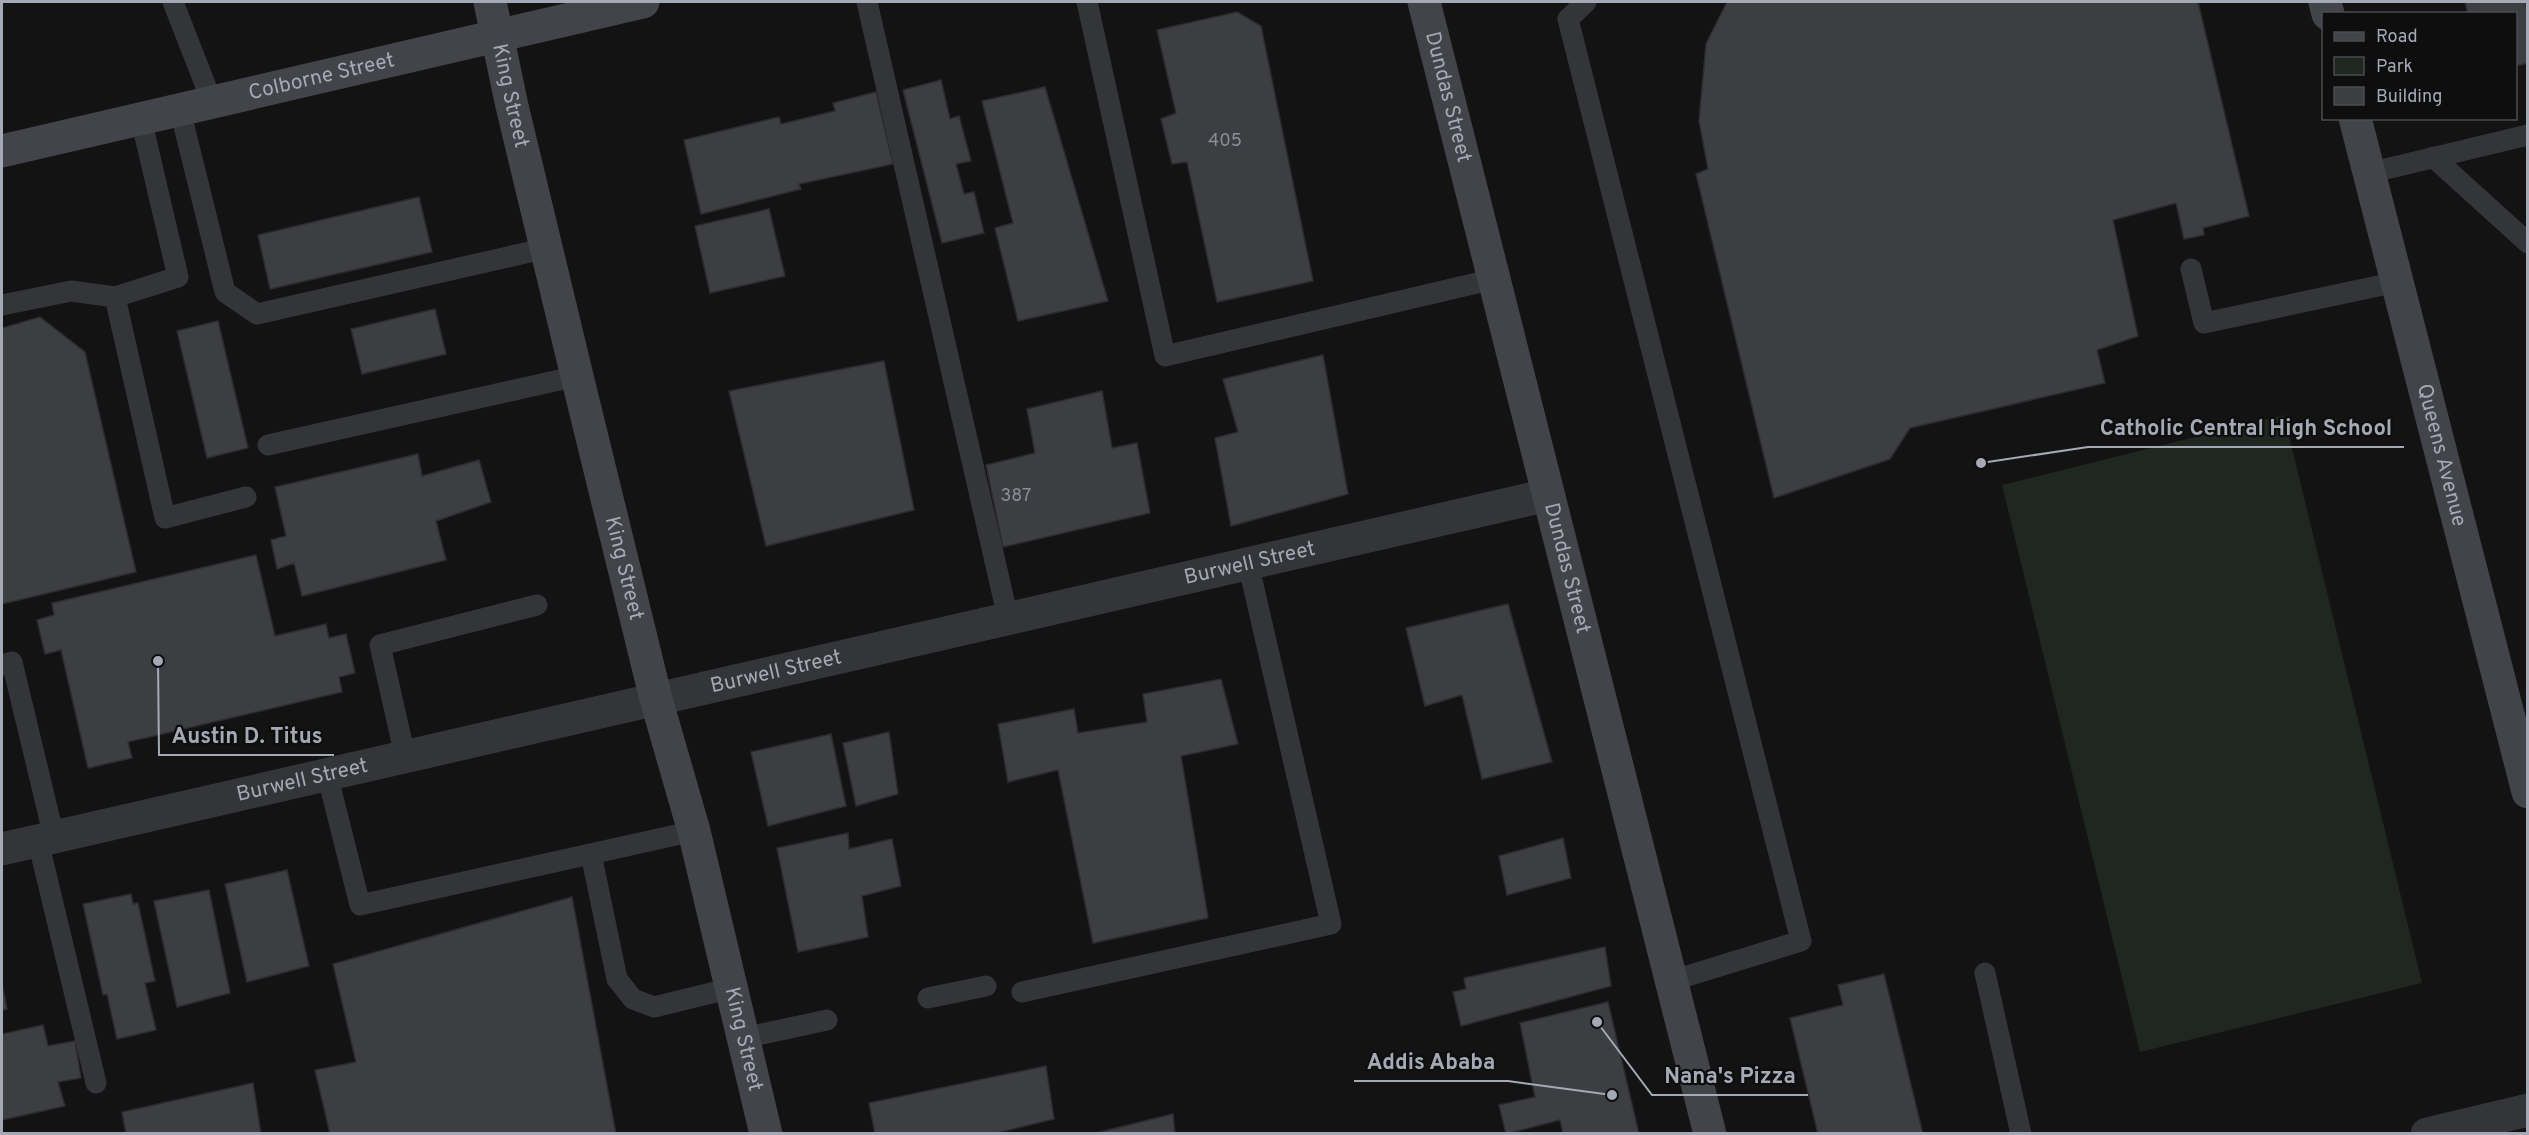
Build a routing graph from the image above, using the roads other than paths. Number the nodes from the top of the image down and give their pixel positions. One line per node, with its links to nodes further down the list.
1 (172, 2): 9 (lane)
2 (490, 2): 8 (main road, King Street)
3 (643, 2): 8 (main road, Colborne Street)
4 (867, 2): 30 (lane)
5 (1087, 2): 20 (lane)
6 (1424, 2): 20 (main road, Dundas Street)
7 (1586, 2): 41 (lane)
8 (498, 34): 9 (main road, Colborne Street); 18 (main road, King Street)
9 (212, 102): 10 (main road, Colborne Street)
10 (180, 110): 11 (main road, Colborne Street); 18 (lane)
11 (141, 119): 14 (main road, Colborne Street); 22 (lane)
12 (2356, 120): 16 (main road, Queens Avenue)
13 (2528, 135): 15 (lane)
14 (2, 151)
15 (2433, 157): 16 (lane); 17 (lane)
16 (2369, 173): 21 (main road, Queens Avenue)
17 (2528, 243)
18 (547, 248): 24 (main road, King Street)
19 (2190, 269): 21 (lane)
20 (1494, 279): 26 (main road, Dundas Street)
21 (2397, 282): 35 (main road, Queens Avenue)
22 (115, 297): 23 (lane); 27 (lane)
23 (2, 305)
24 (577, 376): 25 (lane); 32 (main road, King Street)
25 (268, 445)
26 (1548, 495): 28 (street, Burwell Street); 41 (main road, Dundas Street)
27 (246, 497)
28 (1248, 563): 30 (street, Burwell Street); 44 (lane)
29 (537, 605): 33 (lane)
30 (1008, 618): 32 (street, Burwell Street)
31 (2, 665): 37 (lane)
32 (656, 699): 33 (street, Burwell Street); 36 (main road, King Street)
33 (405, 756): 34 (street, Burwell Street)
34 (327, 774): 37 (street, Burwell Street); 39 (lane)
35 (2528, 792)
36 (694, 831): 39 (lane); 43 (main road, King Street)
37 (46, 839): 38 (street, Burwell Street); 48 (lane)
38 (2, 849)
39 (591, 854): 43 (lane)
40 (1985, 973): 52 (lane)
41 (1671, 981): 51 (main road, Dundas Street)
42 (986, 986): 45 (lane)
43 (732, 988): 47 (main road, King Street)
44 (1022, 992)
45 (928, 998)
46 (827, 1020): 47 (lane)
47 (743, 1038): 50 (main road, King Street)
48 (96, 1083)
49 (2528, 1110): 53 (street)
50 (766, 1134)
51 (1710, 1134)
52 (2021, 1134)
53 (2427, 1134)

